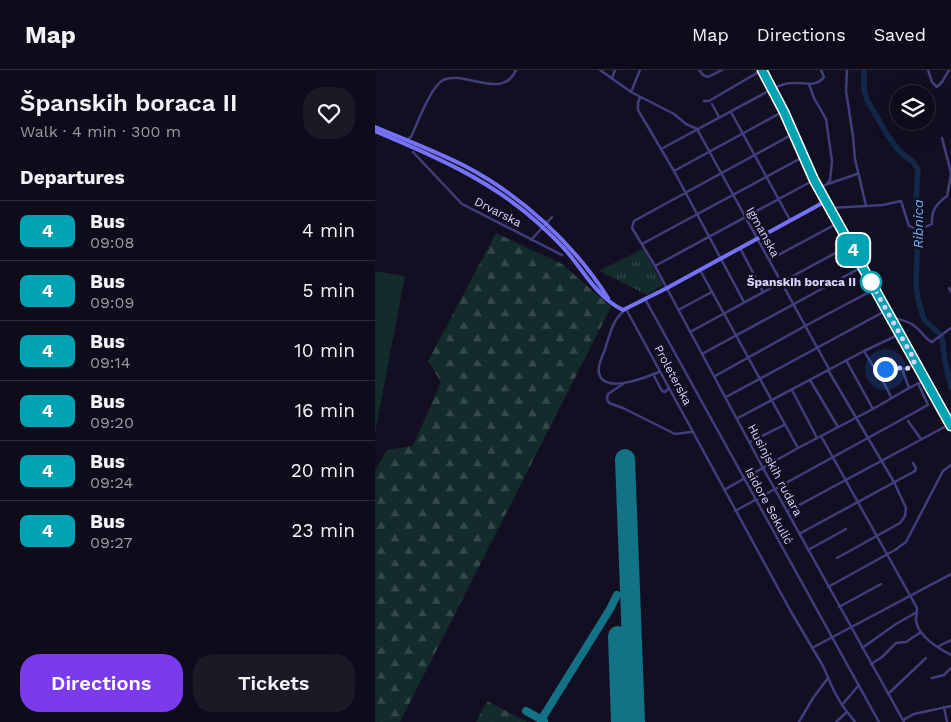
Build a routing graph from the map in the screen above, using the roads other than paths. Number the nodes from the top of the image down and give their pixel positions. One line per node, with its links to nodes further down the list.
1 (516, 70): 29 (street)
2 (600, 70): 12 (street)
3 (615, 70): 12 (street)
4 (640, 70): 15 (street)
5 (699, 70): 6 (street)
6 (722, 70)
7 (762, 70): 14 (street); 17 (street)
8 (821, 70): 13 (street)
9 (847, 70): 37 (street)
10 (928, 70): 11 (street)
11 (949, 70)
12 (612, 78): 15 (street)
13 (809, 84): 14 (street); 41 (street)
14 (772, 88): 19 (street); 20 (street)
15 (631, 92): 16 (street)
16 (640, 97): 23 (street); 30 (street)
17 (704, 101)
18 (713, 104): 21 (street)
19 (731, 112): 21 (street); 25 (street)
20 (784, 112): 25 (street); 26 (street)
21 (719, 118): 23 (street)
22 (375, 127): 28 (main road)
23 (697, 129): 30 (street); 31 (street, Igmanska)
24 (375, 131): 28 (main road)
25 (742, 133): 31 (street); 33 (street)
26 (793, 134): 33 (street); 34 (street)
27 (942, 138): 38 (street)
28 (399, 139): 29 (main road); 54 (main road)
29 (406, 140): 54 (main road)
30 (661, 149): 35 (street)
31 (709, 151): 35 (street); 36 (street, Igmanska)
32 (413, 152): 57 (street, Drvarska)
33 (754, 154): 36 (street); 39 (street)
34 (803, 157): 39 (street); 40 (street)
35 (674, 171): 43 (street)
36 (721, 173): 43 (street); 44 (street, Igmanska)
37 (857, 174): 41 (street); 47 (street)
38 (951, 174): 47 (street)
39 (766, 177): 44 (street); 45 (street)
40 (814, 180): 42 (street); 45 (street)
41 (827, 184): 42 (street)
42 (819, 188): 46 (street)
43 (685, 192): 49 (street); 58 (street, Husinjskih rudara)
44 (733, 195): 49 (street); 51 (street, Igmanska)
45 (778, 198): 51 (street); 52 (street)
46 (826, 201): 48 (main road); 52 (main road)
47 (866, 206): 48 (street)
48 (830, 208): 53 (main road)
49 (697, 215): 55 (street); 58 (street)
50 (552, 217): 54 (street)
51 (745, 217): 55 (street); 56 (street, Igmanska)
52 (790, 220): 56 (main road)
53 (838, 223): 59 (main road); 63 (street)
54 (544, 226): 57 (street); 77 (main road)
55 (709, 236): 62 (street); 64 (street)
56 (757, 239): 60 (main road); 63 (street, Igmanska)
57 (531, 240): 61 (street, Drvarska)
58 (642, 244): 64 (street, Husinjskih rudara)
59 (850, 245): 65 (main road); 67 (street)
60 (740, 248): 62 (main road); 72 (street)
61 (562, 255)
62 (720, 259): 66 (main road); 75 (street)
63 (769, 260): 67 (street, Igmanska)
64 (655, 266): 68 (street, Husinjskih rudara)
65 (862, 267): 70 (main road); 76 (street)
66 (700, 270): 68 (main road); 71 (street)
67 (781, 282): 72 (street); 76 (street, Igmanska)
68 (667, 288): 74 (main road); 78 (street, Husinjskih rudara)
69 (949, 288): 73 (street)
70 (875, 289): 79 (main road); 82 (street)
71 (712, 292): 78 (street); 80 (street)
72 (763, 292): 75 (street)
73 (951, 292)
74 (645, 299): 77 (main road); 129 (street, Isidore Sekulić)
75 (744, 302): 80 (street)
76 (793, 304): 82 (street, Igmanska); 86 (street)
77 (626, 309): 95 (street, Proleterska); 103 (street)
78 (678, 310): 84 (street, Husinjskih rudara)
79 (887, 310): 81 (main road); 87 (street)
80 (724, 313): 84 (street); 86 (street)
81 (890, 318): 83 (street); 85 (main road)
82 (805, 326): 87 (street, Igmanska); 90 (street)
83 (951, 328)
84 (690, 332): 89 (street, Husinjskih rudara)
85 (899, 334): 88 (street); 92 (main road)
86 (736, 336): 89 (street); 90 (street)
87 (817, 347): 94 (street, Igmanska); 99 (street)
88 (864, 351): 91 (street); 96 (street)
89 (702, 354): 98 (street, Husinjskih rudara)
90 (748, 358): 98 (street); 99 (street)
91 (846, 360): 94 (street); 110 (street)
92 (915, 361): 93 (street); 101 (main road)
93 (902, 369): 96 (street); 104 (street)
94 (829, 370): 100 (street); 112 (street, Igmanska)
95 (659, 372): 97 (street); 105 (street, Proleterska)
96 (877, 373): 108 (street)
97 (653, 374): 103 (street); 105 (street)
98 (715, 376): 107 (street, Husinjskih rudara)
99 (760, 379): 107 (street); 109 (street)
100 (810, 380): 106 (street); 116 (street)
101 (925, 380): 102 (street); 115 (main road)
102 (918, 383): 104 (street); 120 (street)
103 (623, 384): 117 (street)
104 (909, 388): 108 (street)
105 (669, 389): 117 (street, Proleterska)
106 (792, 390): 109 (street); 119 (street)
107 (726, 397): 111 (street, Husinjskih rudara)
108 (891, 397): 110 (street)
109 (772, 401): 111 (street); 114 (street)
110 (873, 409): 112 (street)
111 (738, 418): 122 (street, Husinjskih rudara)
112 (855, 418): 116 (street); 120 (street, Igmanska)
113 (909, 421): 121 (street)
114 (785, 424): 122 (street); 123 (street)
115 (950, 425): 121 (street)
116 (838, 427): 118 (street)
117 (692, 432): 133 (street, Proleterska)
118 (821, 436): 119 (street); 124 (street)
119 (817, 438): 123 (street)
120 (868, 439): 124 (street); 125 (street, Igmanska)
121 (921, 439): 125 (street)
122 (750, 442): 128 (street, Husinjskih rudara)
123 (798, 448): 128 (street)
124 (833, 458): 130 (street); 132 (street)
125 (881, 460): 130 (street); 131 (street, Igmanska)
126 (913, 462): 131 (street)
127 (951, 465): 142 (street)
128 (763, 468): 129 (street); 132 (street, Husinjskih rudara)
129 (744, 479): 133 (street); 134 (street, Isidore Sekulić)
130 (845, 479): 135 (street); 137 (street)
131 (894, 482): 135 (street); 140 (street, Igmanska)
132 (775, 488): 134 (street); 137 (street, Husinjskih rudara)
133 (724, 490): 136 (street, Proleterska)
134 (755, 500): 136 (street); 152 (street, Isidore Sekulić)
135 (858, 502): 139 (street); 140 (street)
136 (735, 511): 155 (street, Proleterska)
137 (787, 511): 139 (street, Husinjskih rudara)
138 (846, 529): 141 (street)
139 (799, 534): 141 (street, Husinjskih rudara)
140 (877, 536): 142 (street); 143 (street)
141 (808, 550): 146 (street, Husinjskih rudara)
142 (887, 554): 146 (street); 147 (street)
143 (837, 558)
144 (951, 574): 147 (street)
145 (881, 584): 148 (street)
146 (828, 587): 148 (street, Husinjskih rudara)
147 (909, 595): 149 (street); 150 (street)
148 (839, 607): 150 (street, Husinjskih rudara)
149 (917, 612): 151 (street); 156 (street)
150 (850, 627): 152 (street); 156 (street, Husinjskih rudara)
151 (921, 632): 154 (street); 159 (street)
152 (831, 637): 155 (street); 163 (street, Isidore Sekulić)
153 (951, 640): 154 (street)
154 (937, 647): 157 (street)
155 (812, 648): 161 (street, Proleterska)
156 (862, 648): 159 (street, Husinjskih rudara)
157 (951, 654)
158 (926, 658): 164 (street)
159 (871, 664): 164 (street, Husinjskih rudara)
160 (951, 668): 162 (street)
161 (828, 678): 165 (street, Proleterska); 171 (street)
162 (932, 678)
163 (859, 685): 165 (street); 169 (street, Isidore Sekulić)
164 (888, 694): 170 (street, Husinjskih rudara)
165 (842, 705): 168 (street, Proleterska)
166 (951, 706): 167 (street)
167 (944, 707): 170 (street); 174 (street)
168 (847, 712): 172 (street); 173 (street, Proleterska)
169 (877, 721)
170 (903, 721)
171 (799, 722)
172 (836, 722)
173 (855, 722)
174 (947, 722)

